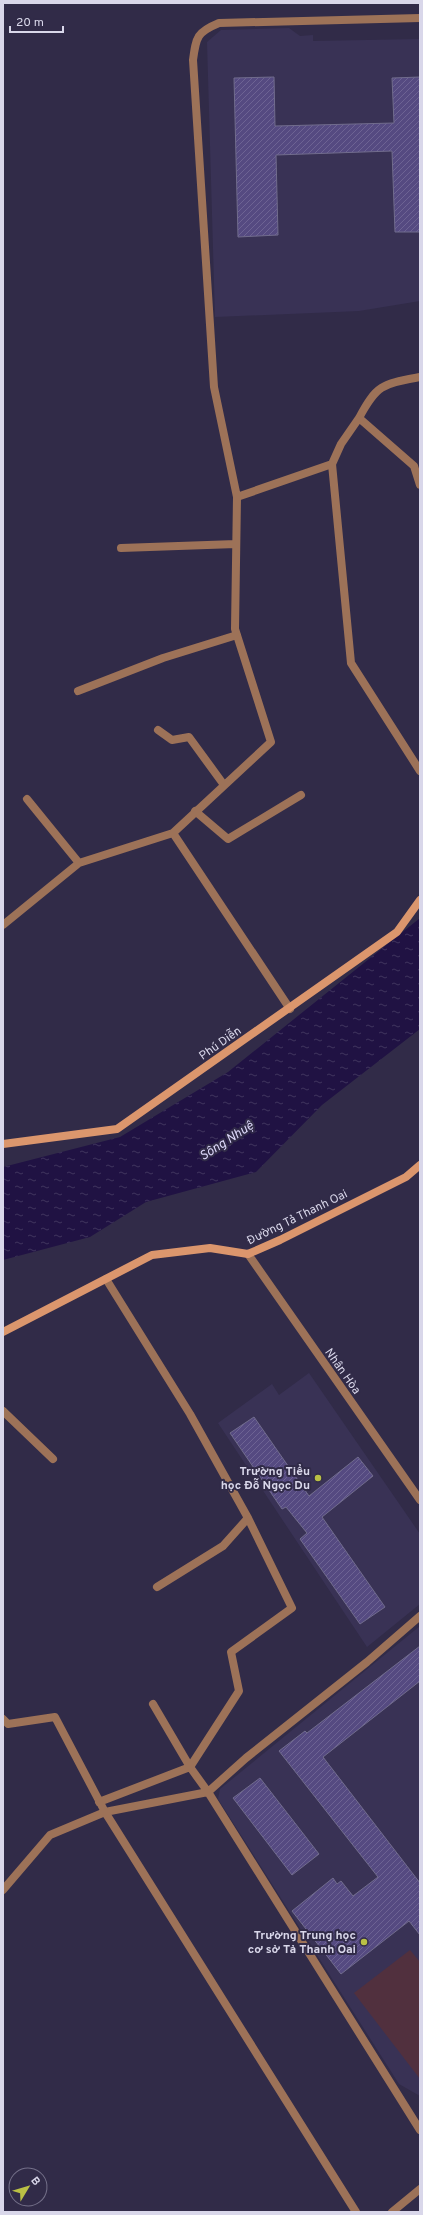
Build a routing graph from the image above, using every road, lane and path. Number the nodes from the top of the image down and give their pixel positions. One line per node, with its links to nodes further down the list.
1 (420, 18): 6 (street)
2 (420, 377): 3 (street)
3 (359, 418): 4 (street); 5 (street)
4 (332, 464): 6 (street); 12 (street)
5 (420, 484)
6 (237, 497): 7 (street)
7 (236, 544): 8 (street); 9 (street)
8 (121, 548)
9 (237, 635): 10 (street); 13 (street)
10 (78, 691)
11 (158, 730): 13 (street)
12 (420, 771)
13 (224, 785): 16 (street)
14 (301, 795): 16 (street)
15 (27, 799): 18 (street)
16 (195, 811): 17 (street)
17 (173, 833): 18 (street); 21 (street)
18 (79, 863): 20 (street)
19 (420, 900): 21 (street, Phú Diễn)
20 (3, 925)
21 (290, 1009): 22 (street, Phú Diễn)
22 (3, 1144)
23 (420, 1165): 24 (street, Đường Tả Thanh Oai)
24 (248, 1254): 25 (street, Đường Tả Thanh Oai); 29 (street, Nhân Hòa)
25 (106, 1279): 26 (street, Đường Tả Thanh Oai); 30 (street)
26 (3, 1332)
27 (3, 1411): 28 (street)
28 (53, 1459)
29 (420, 1500)
30 (248, 1518): 31 (street); 35 (street)
31 (157, 1587)
32 (420, 1616): 36 (street)
33 (152, 1704): 35 (street)
34 (3, 1719): 37 (street)
35 (190, 1768): 36 (street); 37 (street)
36 (208, 1792): 38 (street); 40 (street)
37 (99, 1802): 38 (street)
38 (104, 1812): 39 (street); 42 (street)
39 (3, 1890)
40 (420, 2130)
41 (420, 2189): 43 (street)
42 (356, 2212)
43 (392, 2212)

